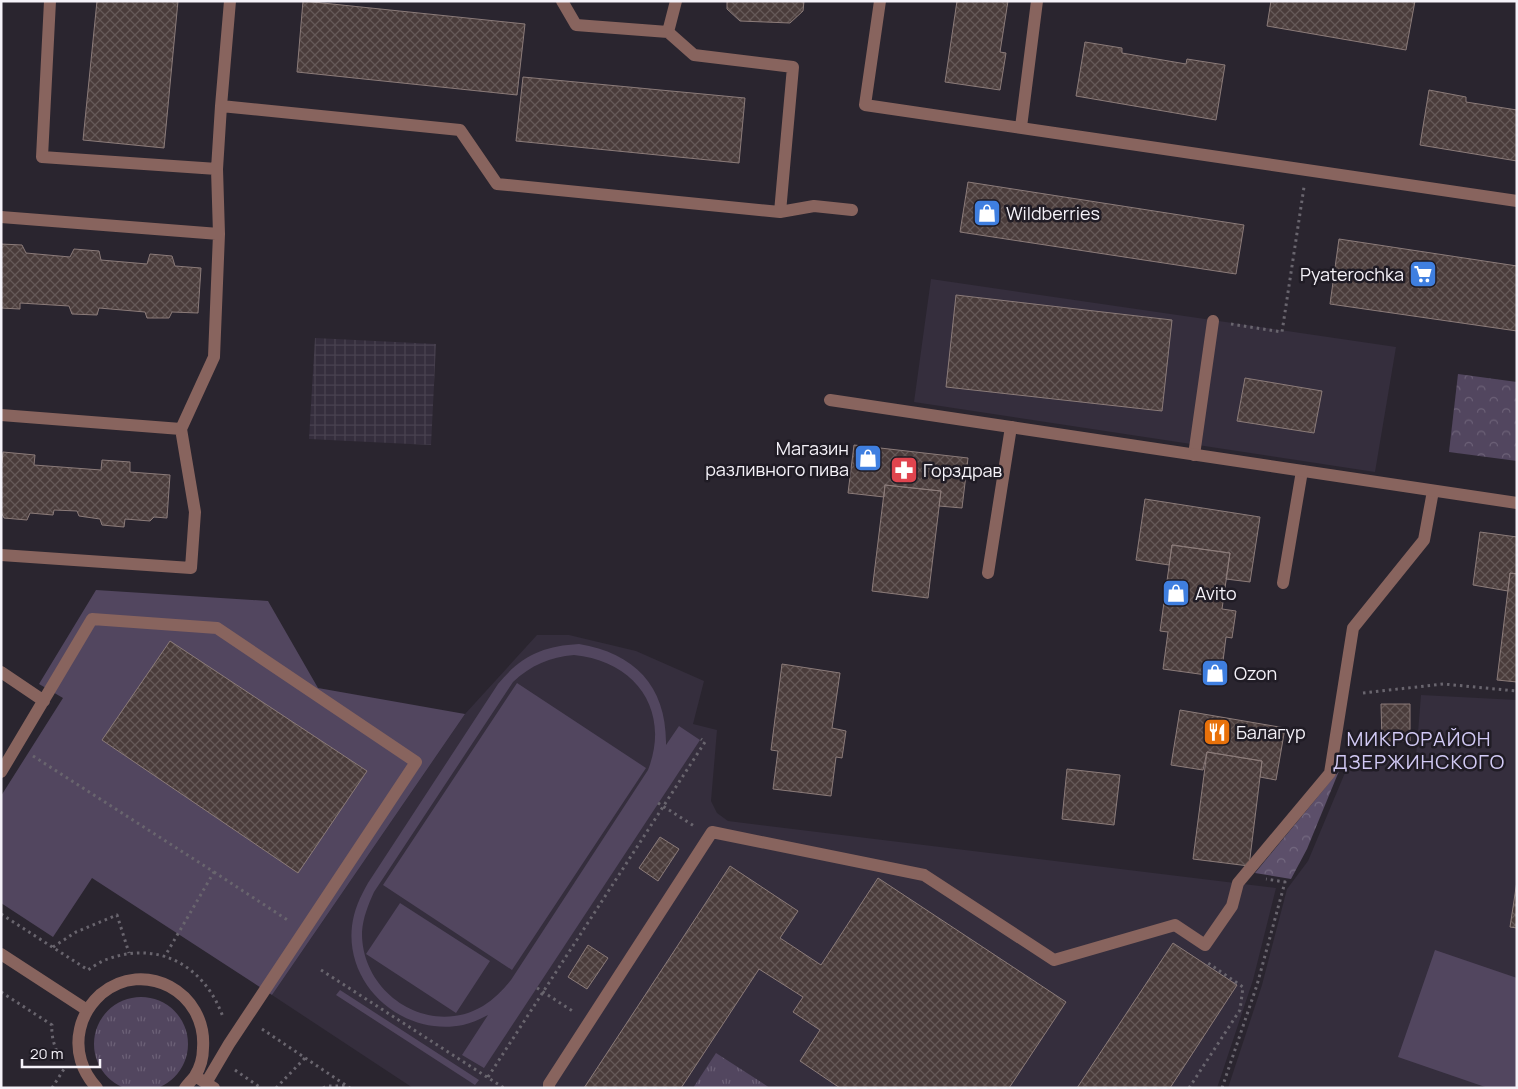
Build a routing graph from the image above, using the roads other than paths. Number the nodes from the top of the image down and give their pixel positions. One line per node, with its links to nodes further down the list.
1 (50, 1): 10 (street)
2 (230, 1): 8 (street)
3 (562, 1): 7 (street)
4 (676, 1): 7 (street)
5 (880, 1): 9 (street)
6 (1037, 1): 9 (street)
7 (668, 32): 13 (street)
8 (221, 106): 10 (street); 13 (street)
9 (1020, 127): 11 (street)
10 (217, 169): 15 (street)
11 (1517, 201)
12 (852, 210): 13 (street)
13 (780, 212)
14 (1, 217): 15 (street)
15 (219, 234): 20 (street)
16 (1213, 321): 21 (street)
17 (830, 400): 19 (street)
18 (1, 415): 20 (street)
19 (1011, 427): 21 (street); 26 (street)
20 (181, 429): 25 (street)
21 (1194, 455): 22 (street)
22 (1302, 471): 23 (street); 27 (street)
23 (1433, 491): 24 (street); 36 (street)
24 (1517, 503)
25 (1, 555)
26 (988, 573)
27 (1283, 583)
28 (1, 672): 29 (street)
29 (44, 701): 30 (street); 33 (street)
30 (1, 772)
31 (1, 954): 32 (street)
32 (87, 1010): 33 (street); 34 (street)
33 (205, 1082): 35 (street)
34 (98, 1088)
35 (185, 1088)
36 (549, 1088)

